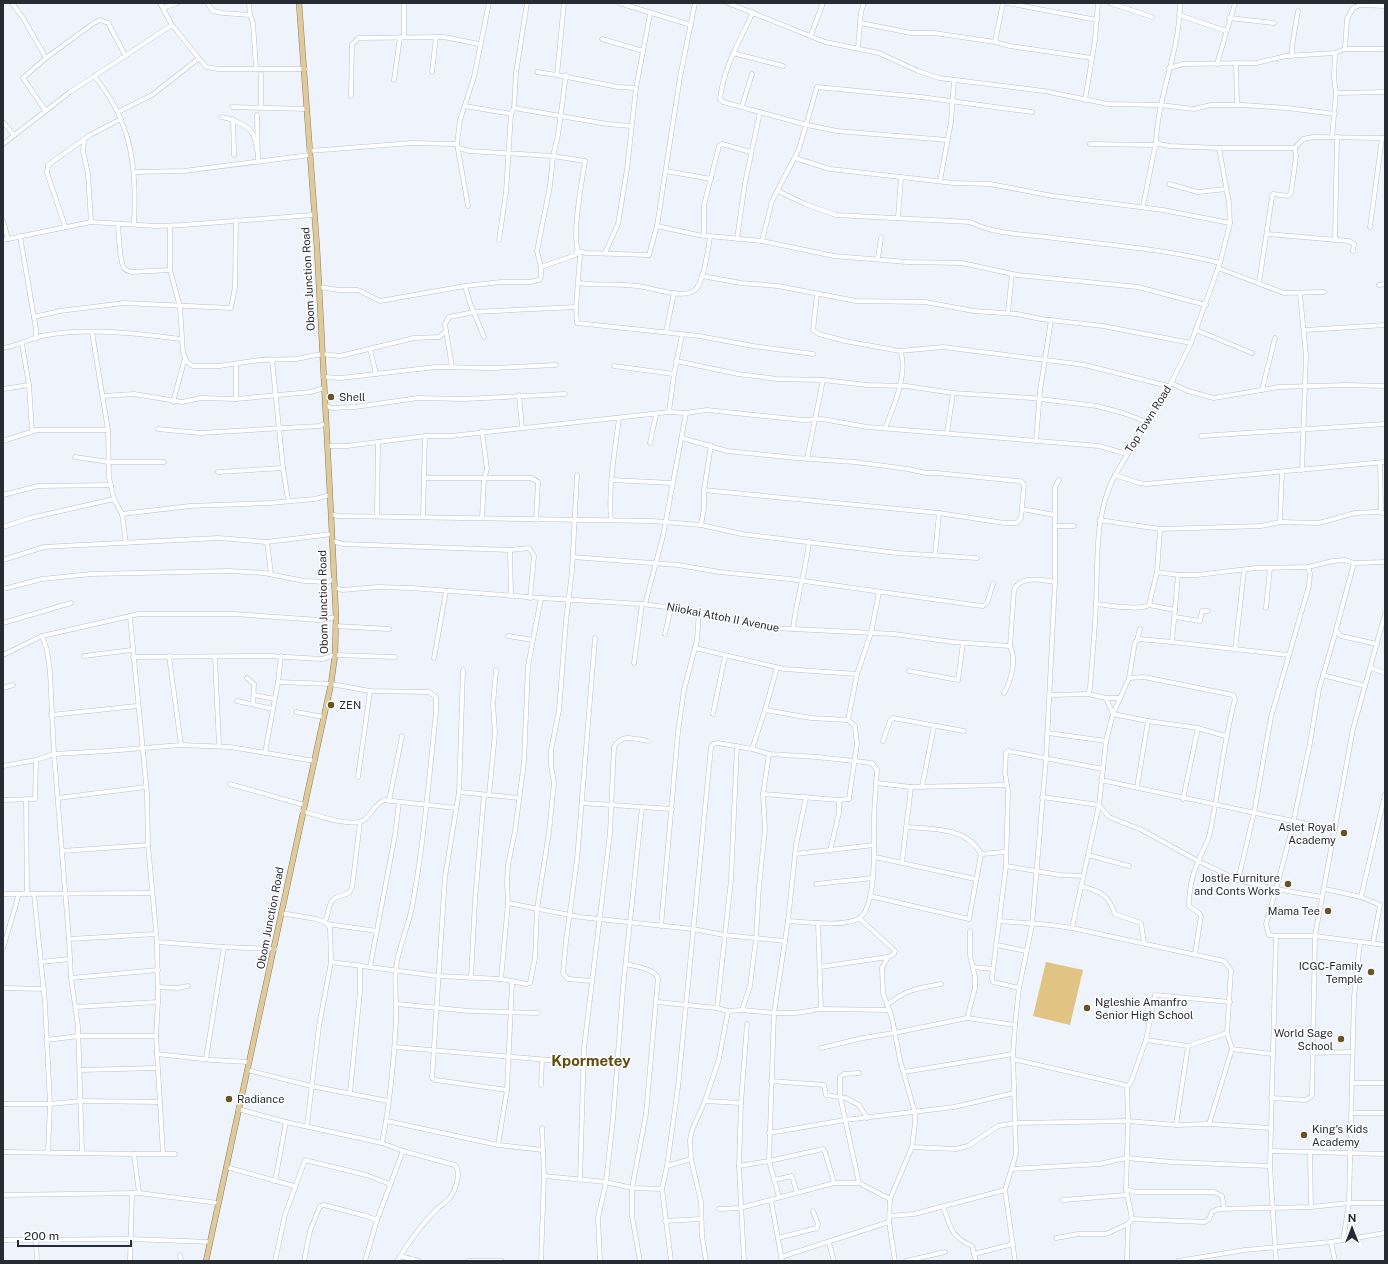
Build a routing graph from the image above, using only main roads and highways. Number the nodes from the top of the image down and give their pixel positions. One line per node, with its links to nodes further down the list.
1 (299, 3): 2 (main road, Obom Junction Road)
2 (206, 1261)

